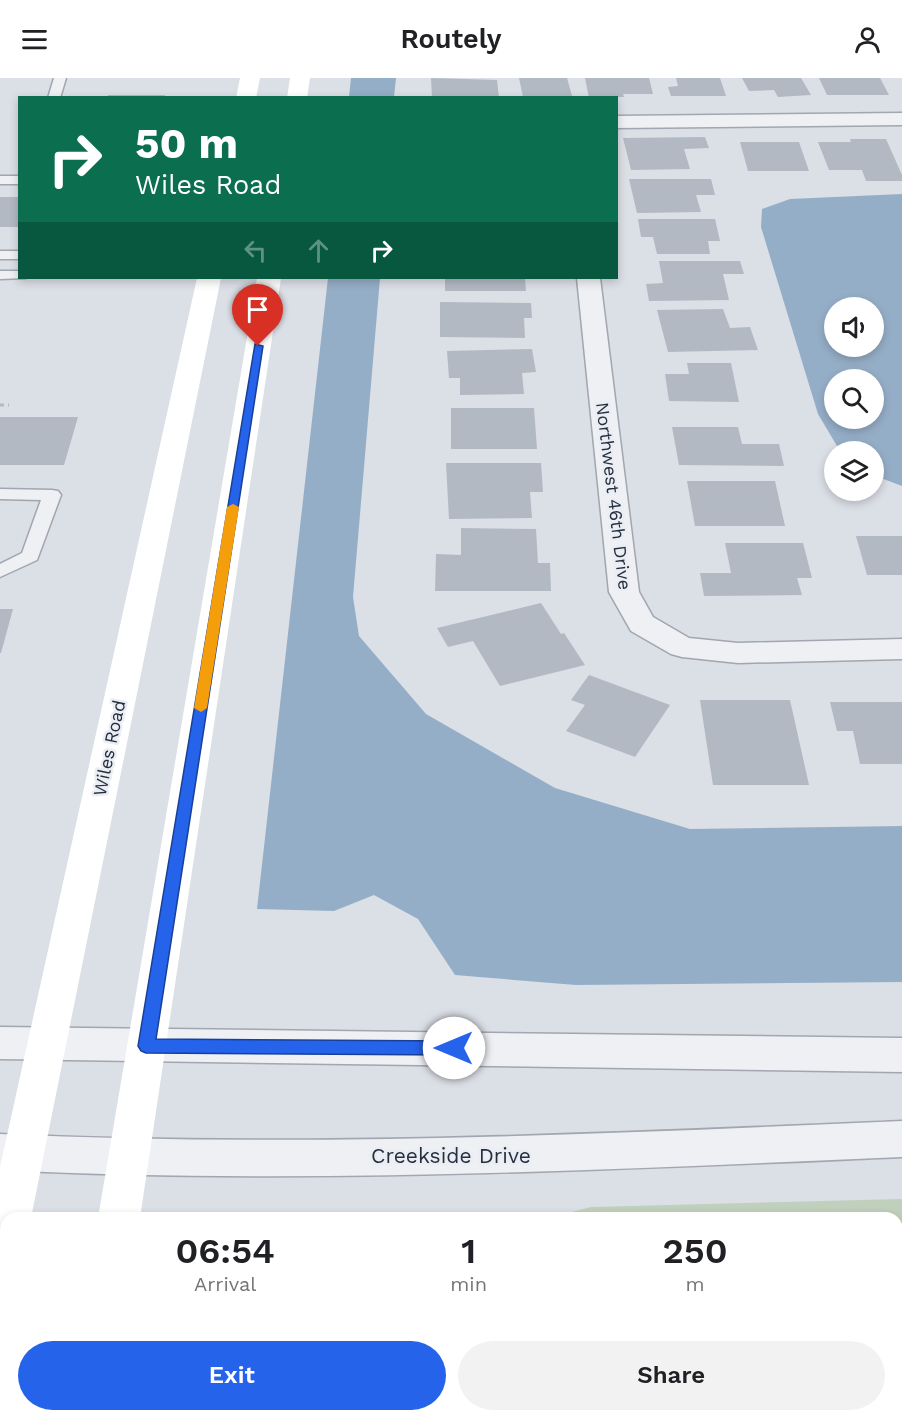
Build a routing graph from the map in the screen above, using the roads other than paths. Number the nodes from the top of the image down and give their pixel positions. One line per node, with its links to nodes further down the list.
1 (60, 78): 4 (lane)
2 (250, 78): 5 (main road)
3 (300, 78): 6 (main road)
4 (55, 96)
5 (246, 96)
6 (297, 96)
7 (902, 118): 8 (street)
8 (618, 122)
9 (0, 180): 10 (lane)
10 (18, 180)
11 (0, 255): 12 (lane)
12 (18, 255)
13 (0, 275): 14 (lane)
14 (18, 275)
15 (209, 279): 22 (main road, Wiles Road)
16 (269, 279): 23 (main road)
17 (588, 279): 20 (street, Northwest 46th Drive)
18 (0, 494): 19 (lane)
19 (0, 571)
20 (902, 649)
21 (0, 1043): 22 (street)
22 (46, 1044): 23 (street); 26 (main road, Wiles Road)
23 (146, 1046): 24 (street); 27 (main road)
24 (902, 1055)
25 (902, 1139): 27 (street, Creekside Drive)
26 (11, 1153): 27 (street, Creekside Drive); 28 (main road, Wiles Road)
27 (128, 1158): 29 (main road)
28 (10, 1212)
29 (120, 1212)

